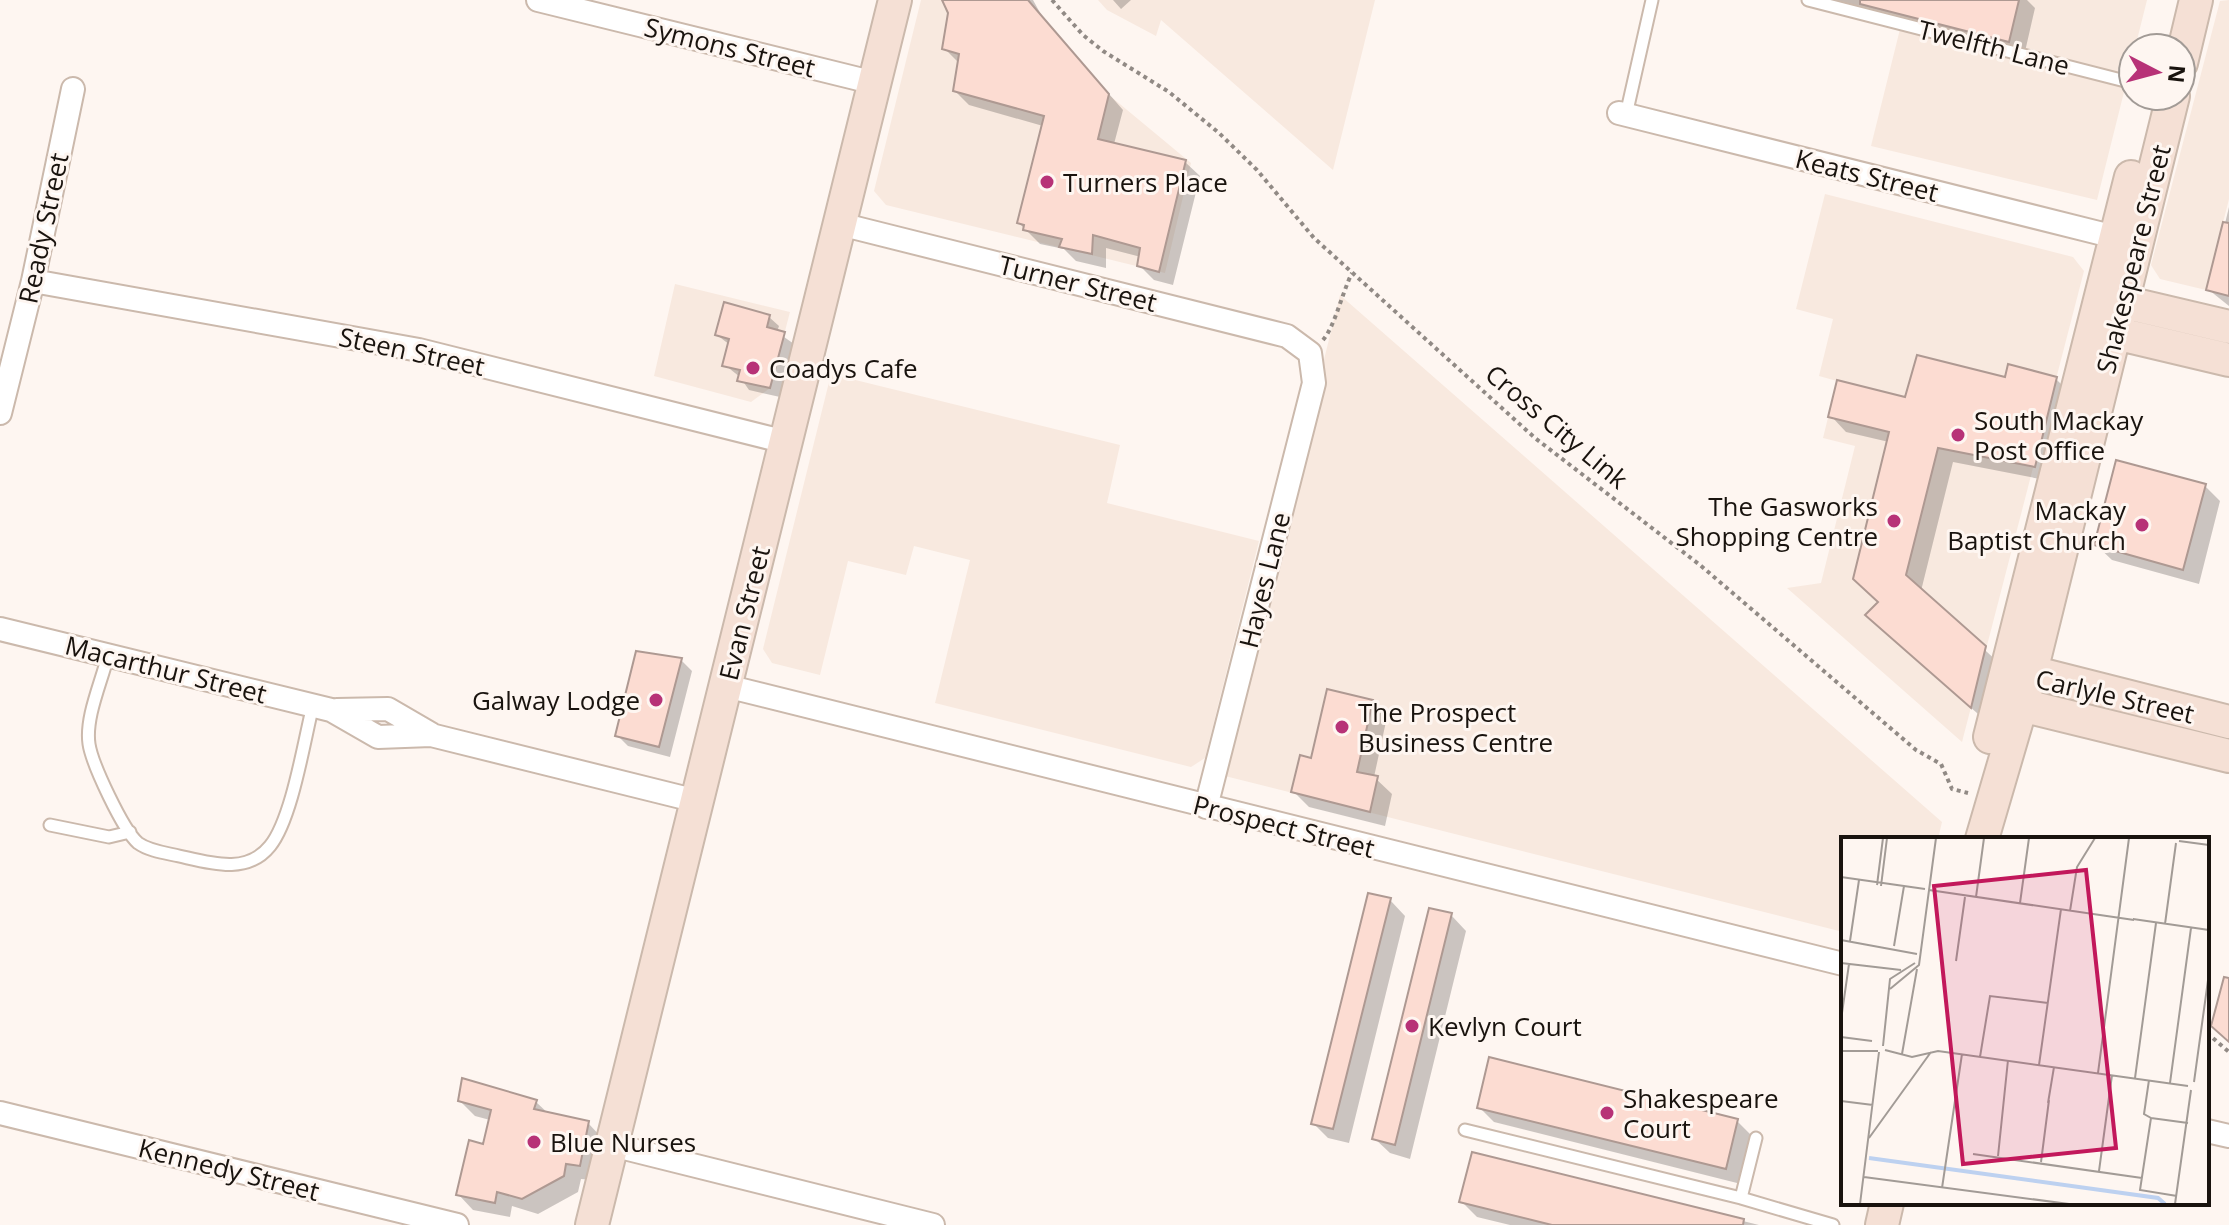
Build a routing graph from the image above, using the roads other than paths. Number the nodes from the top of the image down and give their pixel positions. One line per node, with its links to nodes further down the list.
1 (538, 0): 10 (street, Symons Street)
2 (895, 0): 10 (street, Evan Street)
3 (1652, 0): 14 (lane)
4 (1808, 0): 9 (lane, Twelfth Lane)
5 (2175, 0): 7 (street)
6 (2196, 0): 8 (street)
7 (2167, 32)
8 (2188, 32)
9 (2117, 79)
10 (875, 83): 15 (street, Evan Street)
11 (73, 89): 17 (street, Ready Street)
12 (2147, 112): 16 (street, Shakespeare Street)
13 (2168, 112): 19 (street, Shakespeare Street)
14 (1623, 114): 16 (street, Keats Street)
15 (840, 224): 22 (street, Turner Street); 25 (street, Evan Street)
16 (2115, 237): 19 (street, Shakespeare Street)
17 (33, 281): 24 (street, Ready Street); 25 (street, Steen Street)
18 (2167, 312): 19 (street); 20 (street); 21 (street)
19 (2108, 314): 21 (street); 30 (street, Shakespeare Street)
20 (2229, 327)
21 (2159, 343): 23 (street)
22 (1310, 353): 36 (street, Hayes Lane)
23 (2229, 360)
24 (0, 413)
25 (786, 442): 29 (street, Evan Street)
26 (0, 629): 27 (street, Macarthur Street)
27 (108, 654): 31 (street, Macarthur Street); 38 (lane)
28 (2073, 683): 30 (street, Carlyle Street); 32 (street); 33 (street, Carlyle Street)
29 (726, 686): 35 (street, Evan Street); 36 (street, Prospect Street)
30 (2018, 688): 32 (street, Carlyle Street); 39 (street, Shakespeare Street); 40 (street, Shakespeare Street)
31 (322, 708): 35 (street, Macarthur Street); 38 (lane)
32 (2065, 715): 34 (street, Carlyle Street)
33 (2229, 722)
34 (2229, 756)
35 (697, 801): 47 (street, Evan Street)
36 (1206, 807): 41 (street, Prospect Street)
37 (50, 825): 38 (lane)
38 (130, 832)
39 (1967, 837)
40 (1982, 837)
41 (1841, 964)
42 (0, 1113): 50 (street, Kennedy Street)
43 (1465, 1130): 48 (lane)
44 (2209, 1131): 45 (street)
45 (2229, 1136)
46 (1756, 1138): 48 (lane)
47 (612, 1145): 51 (street, Evan Street); 52 (street)
48 (1741, 1198): 53 (lane)
49 (1887, 1205): 54 (street)
50 (457, 1225)
51 (592, 1225)
52 (933, 1225)
53 (1833, 1225)
54 (1882, 1225)

